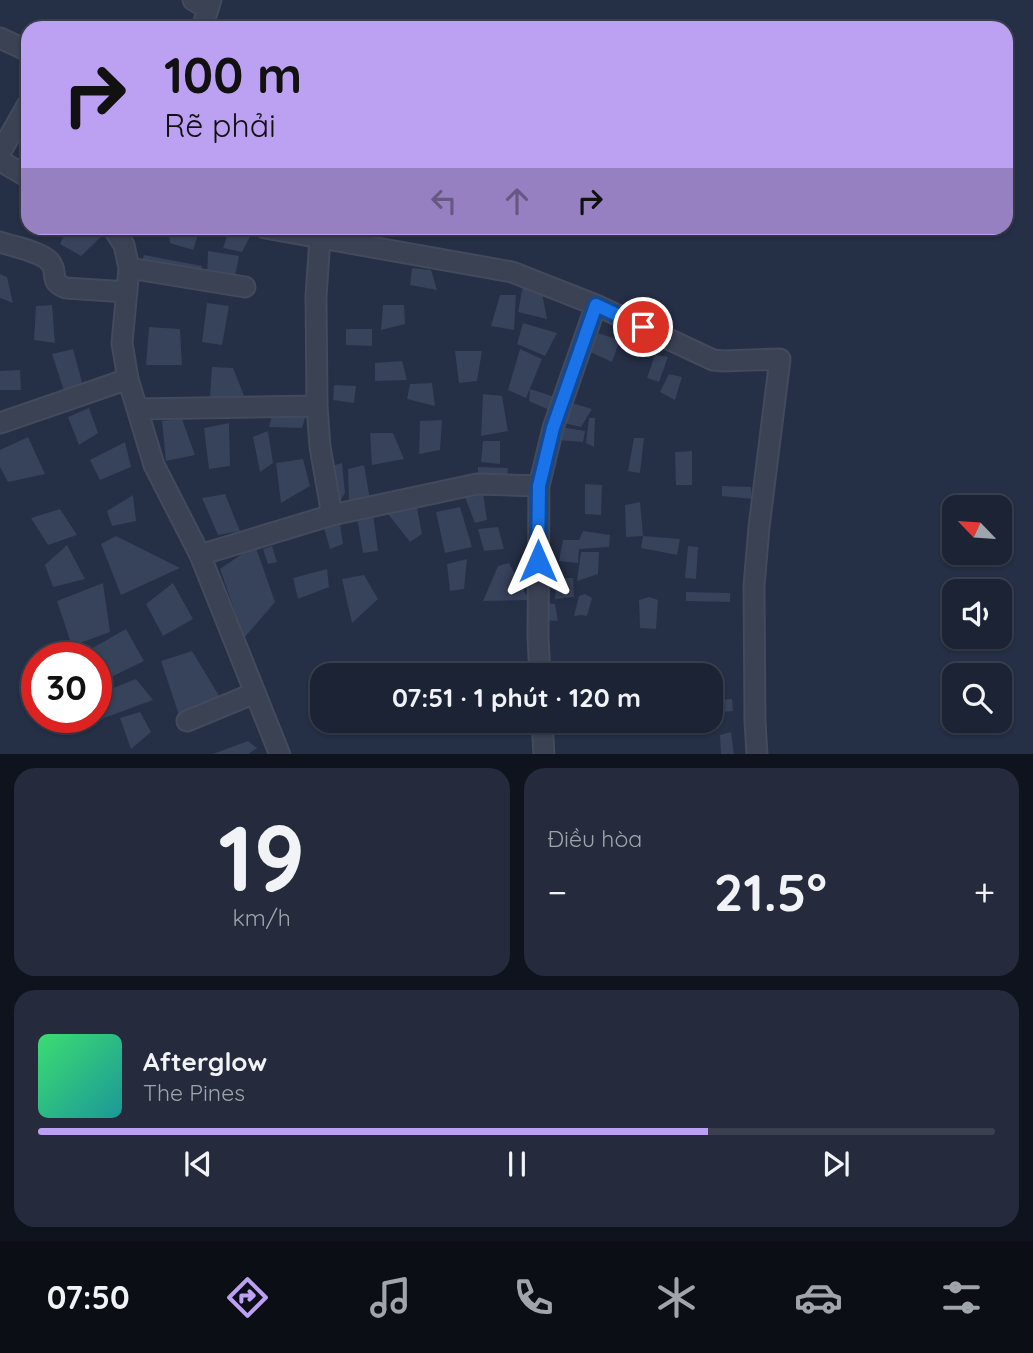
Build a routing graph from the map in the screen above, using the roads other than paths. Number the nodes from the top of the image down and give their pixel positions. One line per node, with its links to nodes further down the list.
1 (0, 38): 2 (street)
2 (21, 48)
3 (21, 116): 4 (street)
4 (0, 153)
5 (0, 161): 6 (street)
6 (21, 173)
7 (122, 235): 11 (street)
8 (304, 235): 9 (street)
9 (320, 238): 14 (street); 16 (street)
10 (0, 242): 13 (street)
11 (129, 268): 12 (street); 13 (street)
12 (245, 287)
13 (127, 292): 15 (street)
14 (596, 305): 19 (street); 28 (street)
15 (128, 379): 17 (street); 18 (street)
16 (317, 406): 17 (street); 20 (street)
17 (138, 409): 21 (street)
18 (0, 423)
19 (539, 486): 20 (street); 22 (street)
20 (332, 515): 21 (street)
21 (200, 555): 23 (street)
22 (539, 663)
23 (255, 693): 24 (street); 26 (street)
24 (187, 721)
25 (543, 733): 27 (street)
26 (280, 754)
27 (544, 754)
28 (757, 754)

